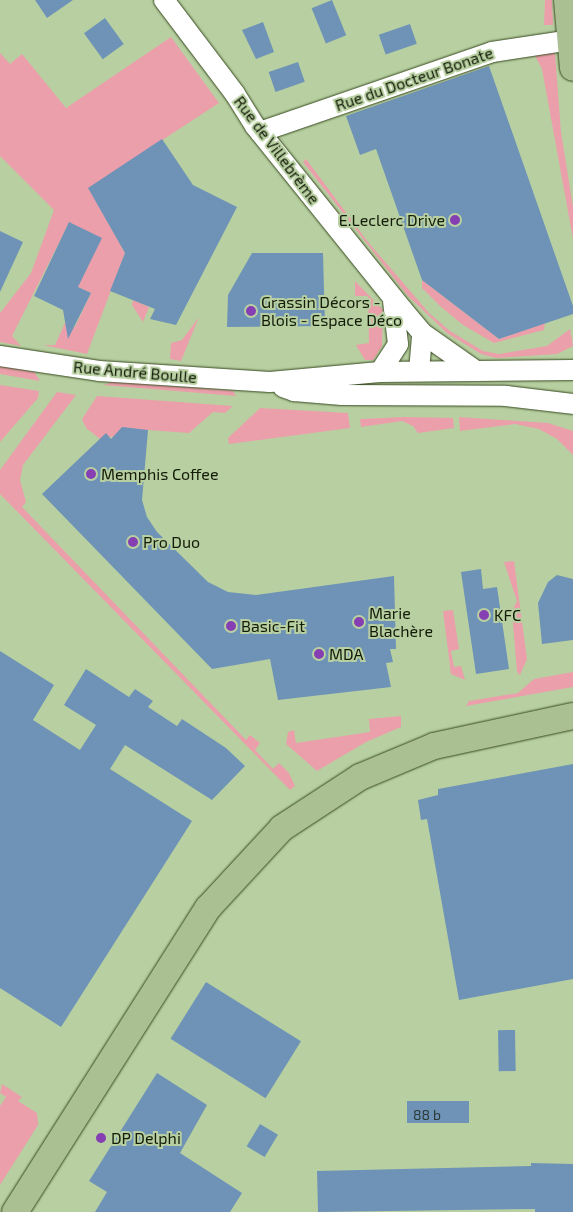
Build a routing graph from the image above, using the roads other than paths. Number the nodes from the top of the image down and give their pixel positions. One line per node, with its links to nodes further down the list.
1 (164, 0): 5 (street, Rue de Villebrème)
2 (567, 0): 3 (main road)
3 (570, 40): 4 (main road); 5 (street, Rue du Docteur Bonate)
4 (573, 68)
5 (260, 132): 6 (street, Rue de Villebrème)
6 (393, 299): 7 (street, Rue de Villebrème); 8 (street)
7 (422, 333): 11 (street, Rue de Villebrème); 13 (street)
8 (398, 344): 12 (street); 13 (street)
9 (0, 356): 14 (street, Rue André Boulle)
10 (573, 370): 11 (street, Rue André Boulle)
11 (476, 371): 13 (street, Rue André Boulle)
12 (380, 372): 13 (street, Rue André Boulle); 14 (street, Rue André Boulle)
13 (413, 374): 16 (street, Rue André Boulle); 17 (street)
14 (270, 382): 16 (street, Rue André Boulle)
15 (573, 390): 18 (street)
16 (342, 395): 17 (street, Rue André Boulle)
17 (427, 396): 18 (street, Rue André Boulle)
18 (506, 396): 19 (street, Rue André Boulle)
19 (573, 404)
20 (573, 716): 21 (main road)
21 (15, 1212)

